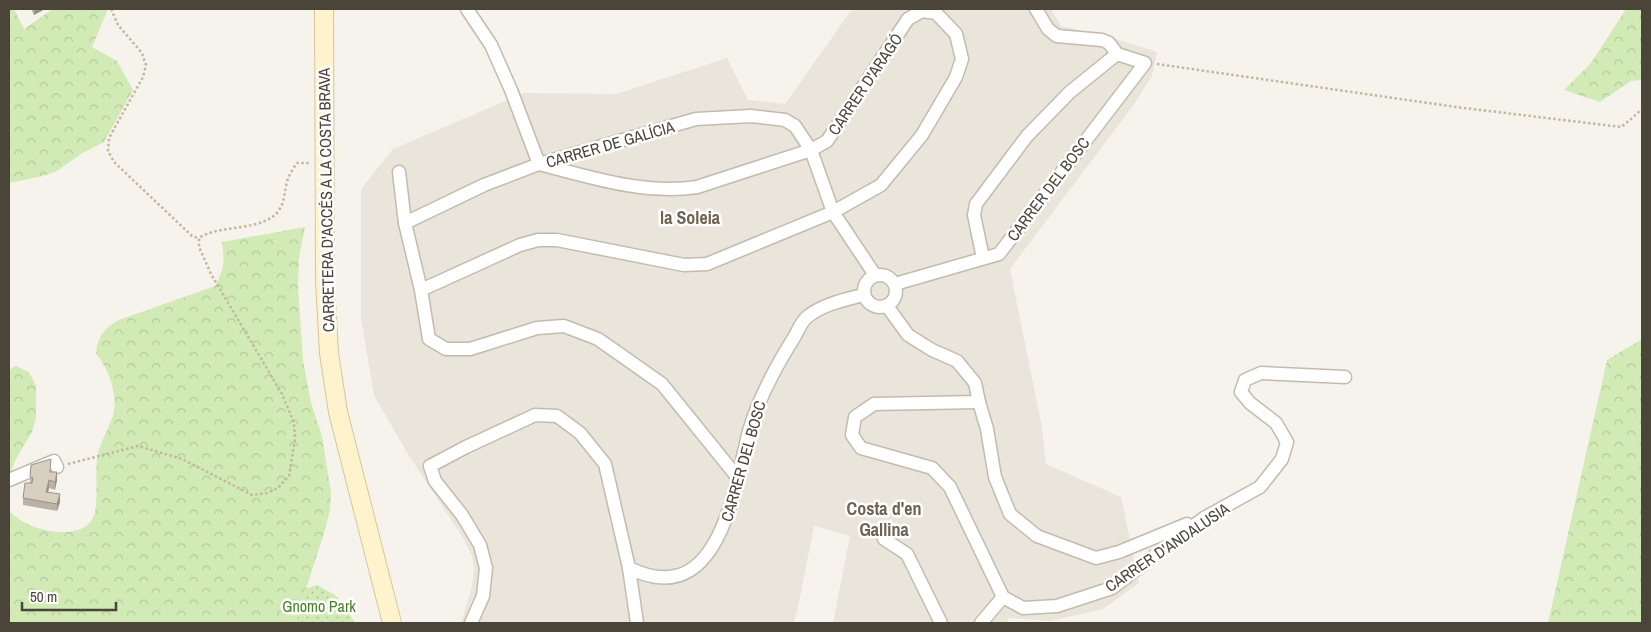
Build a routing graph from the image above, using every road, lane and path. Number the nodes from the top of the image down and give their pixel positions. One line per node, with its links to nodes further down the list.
1 (111, 9): 14 (path)
2 (324, 9): 9 (main road, CARRETERA D'ACCÉS A LA COSTA BRAVA)
3 (467, 9): 10 (street)
4 (1036, 9): 5 (street)
5 (1117, 54): 6 (street); 15 (street)
6 (1145, 62): 7 (path); 15 (street, CARRER DEL BOSC)
7 (1642, 109)
8 (811, 150): 10 (street, CARRER D'ARAGÓ); 10 (street, CARRER DE GALÍCIA); 12 (street, CARRER DE GALÍCIA); 12 (street, CARRER D'ARAGÓ)
9 (323, 163): 14 (path); 30 (main road, CARRETERA D'ACCÉS A LA COSTA BRAVA)
10 (539, 164): 13 (street, CARRER DE GALÍCIA)
11 (400, 172): 13 (street)
12 (833, 212): 16 (street, CARRER DE GALÍCIA); 18 (street, CARRER D'ARAGÓ)
13 (405, 223): 18 (street)
14 (199, 238): 23 (path)
15 (983, 258): 17 (street, CARRER DEL BOSC)
16 (876, 275): 17 (street); 19 (street)
17 (895, 284): 20 (street)
18 (421, 290): 24 (street)
19 (863, 295): 20 (street); 24 (street, CARRER DEL BOSC)
20 (887, 306): 22 (street)
21 (1345, 377): 26 (street, CARRER D'ANDALUSIA)
22 (979, 402): 26 (street); 29 (street)
23 (57, 467): 25 (street)
24 (738, 478): 28 (street, CARRER DEL BOSC)
25 (9, 480)
26 (1204, 518): 29 (street, CARRER D'ANDALUSIA)
27 (884, 539): 33 (street)
28 (629, 568): 31 (street); 32 (street)
29 (1002, 597): 34 (street)
30 (392, 623)
31 (471, 623)
32 (637, 623)
33 (941, 623)
34 (981, 623)

